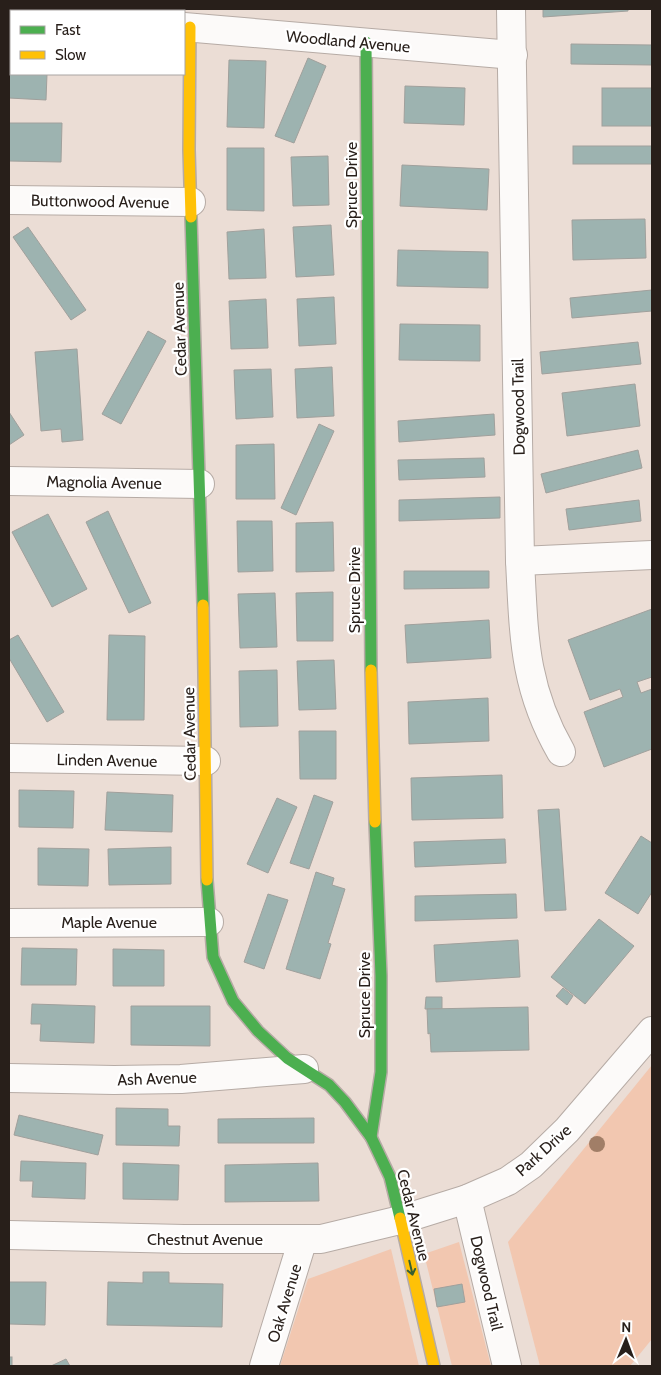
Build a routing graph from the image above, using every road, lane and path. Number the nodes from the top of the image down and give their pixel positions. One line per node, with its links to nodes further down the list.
1 (511, 9): 4 (street, Dogwood Trail)
2 (187, 27): 3 (street, Woodland Avenue); 6 (street, Cedar Avenue)
3 (366, 42): 4 (street, Woodland Avenue); 19 (street, Spruce Drive)
4 (513, 55): 10 (street, Dogwood Trail)
5 (9, 200): 6 (street, Buttonwood Avenue)
6 (191, 202): 8 (street, Cedar Avenue)
7 (9, 481): 8 (street, Magnolia Avenue)
8 (200, 484): 13 (street, Cedar Avenue)
9 (652, 555): 10 (street)
10 (520, 561): 11 (street, Dogwood Trail)
11 (561, 752)
12 (9, 758): 13 (street, Linden Avenue)
13 (206, 761): 14 (street, Cedar Avenue)
14 (209, 922): 15 (street, Maple Avenue); 17 (street, Cedar Avenue)
15 (9, 923)
16 (652, 1031): 20 (street, Park Drive)
17 (304, 1069): 18 (street, Ash Avenue); 19 (street, Cedar Avenue)
18 (9, 1078)
19 (371, 1137): 21 (street, Cedar Avenue)
20 (467, 1200): 21 (street, Park Drive); 26 (street, Dogwood Trail)
21 (400, 1220): 23 (street, Chestnut Avenue); 25 (street, Cedar Avenue, one-way to 25)
22 (9, 1235): 23 (street, Chestnut Avenue)
23 (303, 1239): 24 (street, Oak Avenue)
24 (264, 1366)
25 (434, 1366)
26 (507, 1366)

